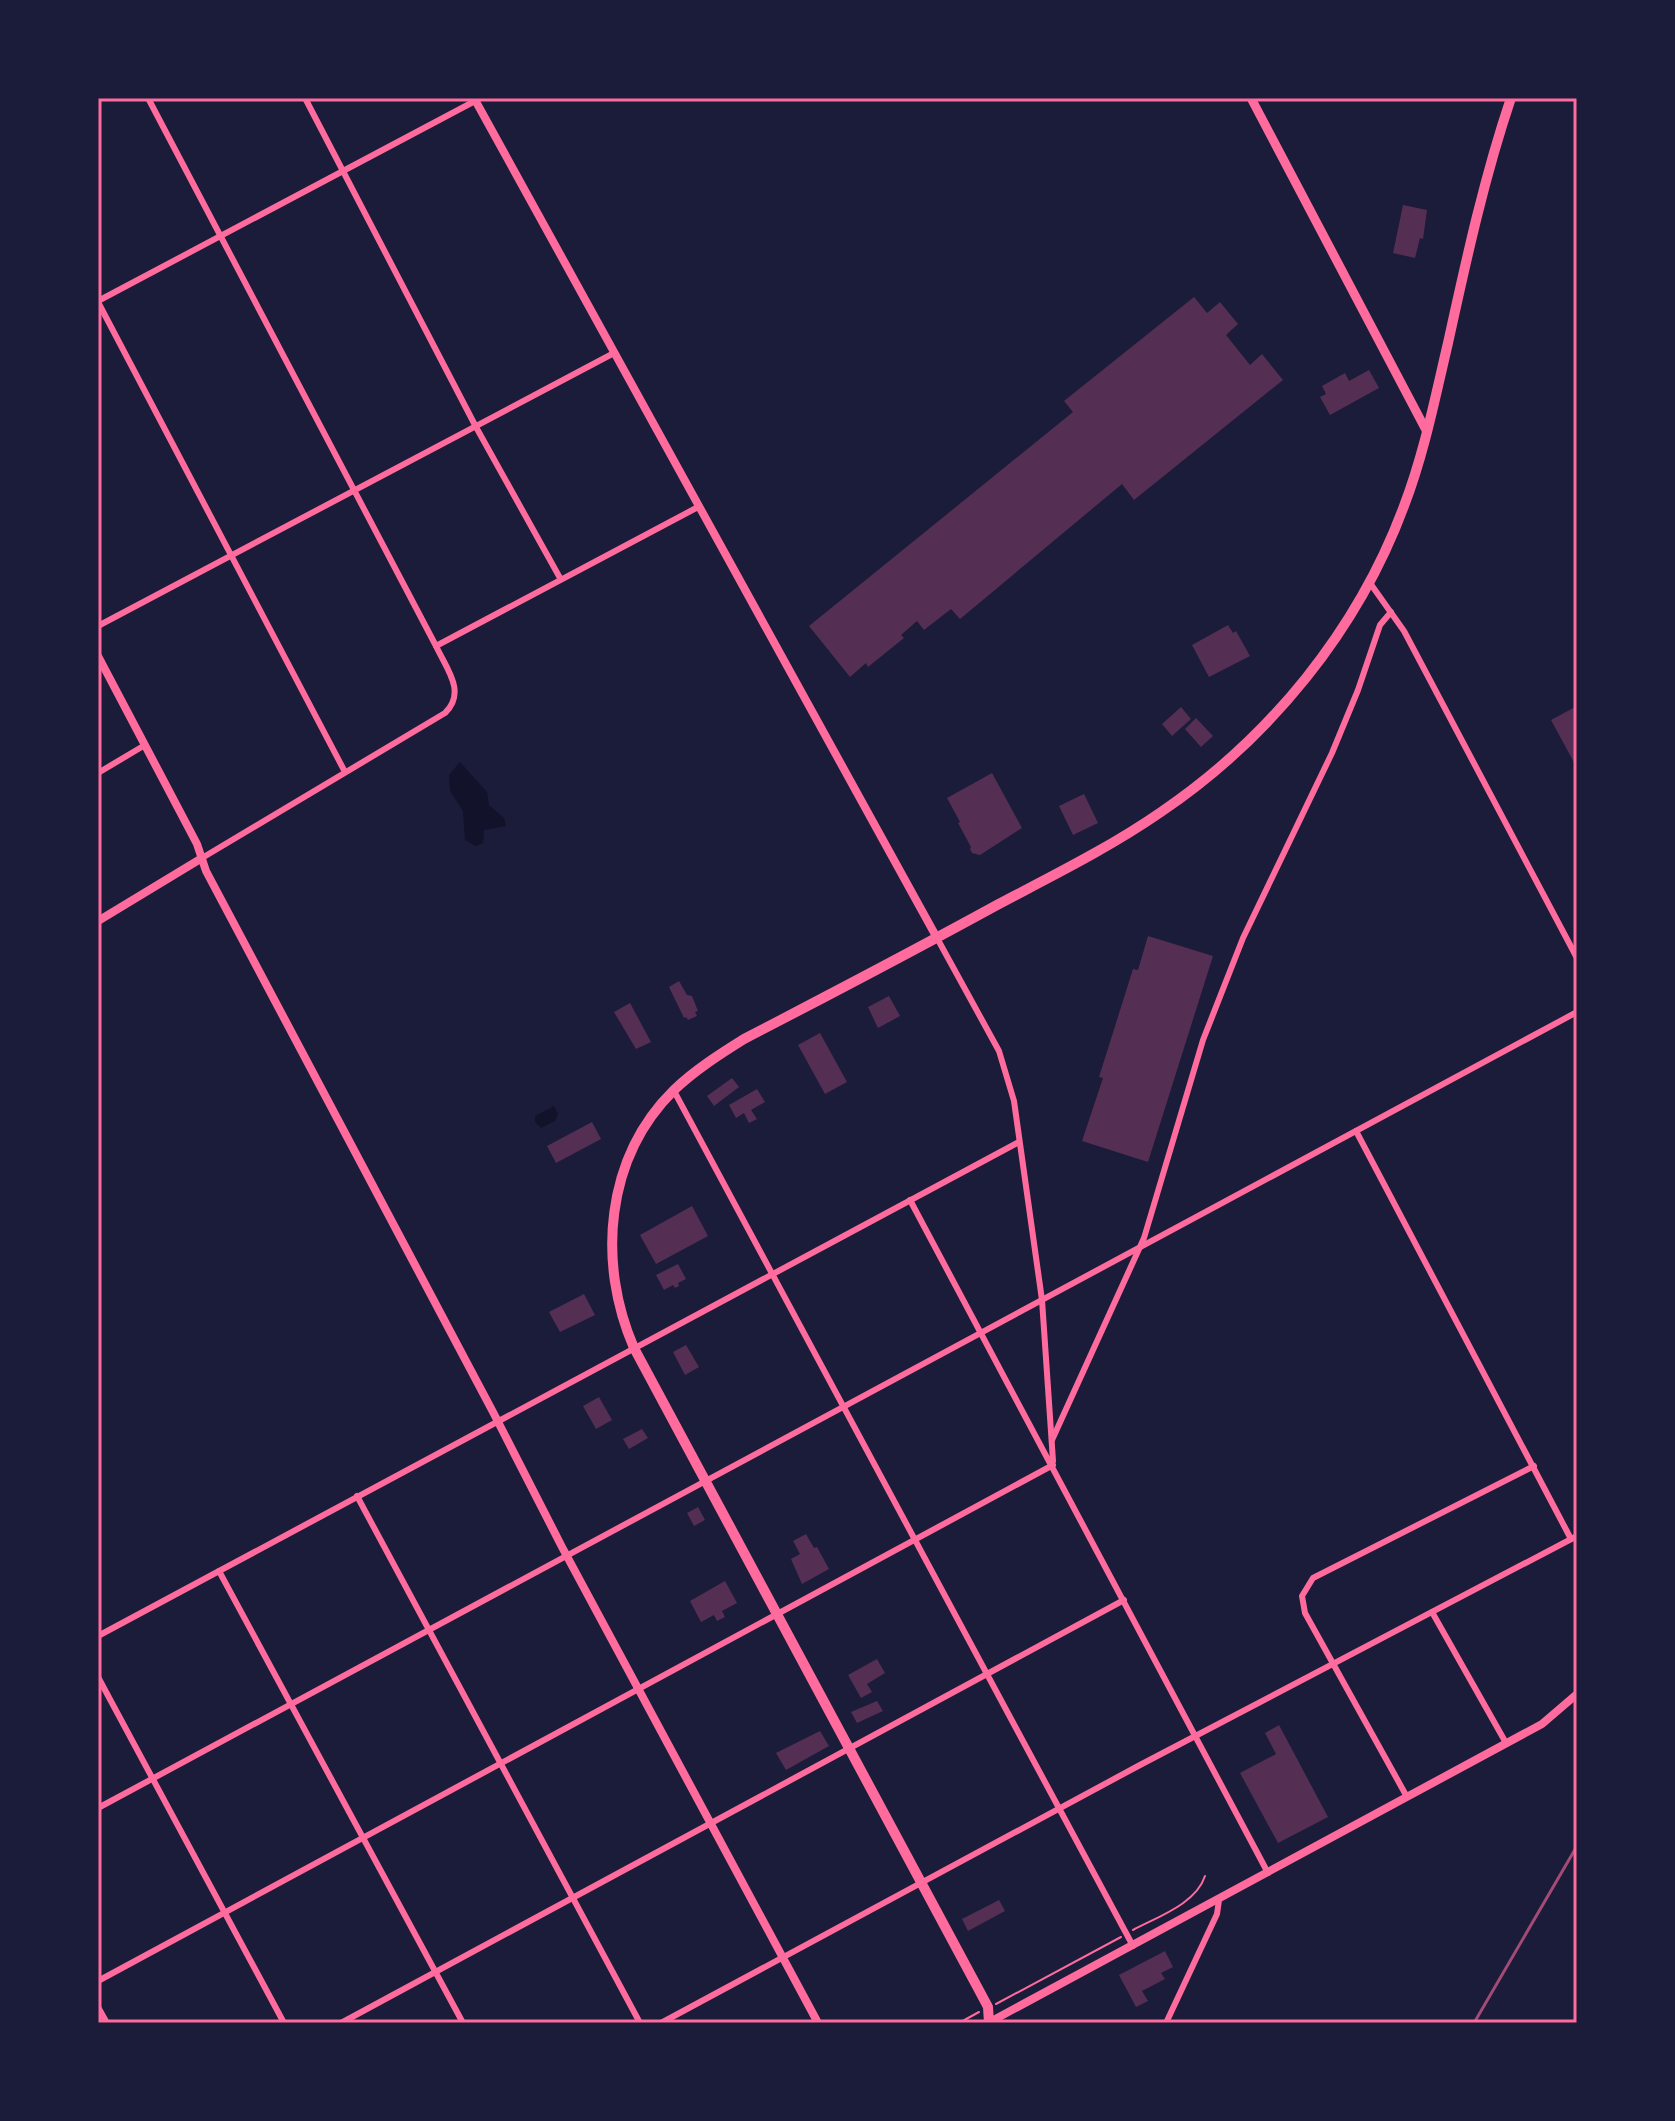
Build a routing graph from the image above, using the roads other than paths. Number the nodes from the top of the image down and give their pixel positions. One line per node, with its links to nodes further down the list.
1 (148, 98): 7 (street)
2 (305, 98): 6 (street)
3 (1251, 98): 11 (main road)
4 (1511, 98): 11 (main road)
5 (475, 99): 6 (street); 9 (street)
6 (343, 171): 7 (street); 10 (street)
7 (219, 236): 8 (street); 12 (street)
8 (98, 302): 14 (street)
9 (614, 353): 10 (street); 13 (street)
10 (476, 427): 12 (street); 15 (street)
11 (1427, 432): 16 (main road)
12 (353, 491): 14 (street); 19 (street)
13 (698, 507): 15 (street); 26 (street)
14 (232, 556): 18 (street); 22 (street)
15 (560, 578): 19 (street)
16 (1370, 583): 17 (street); 26 (main road)
17 (1391, 612): 27 (street); 33 (street)
18 (98, 626)
19 (436, 646): 22 (street)
20 (98, 656): 21 (street)
21 (145, 745): 23 (street); 24 (street)
22 (345, 772): 24 (street)
23 (98, 773)
24 (202, 858): 25 (street); 39 (street)
25 (98, 921)
26 (937, 938): 29 (main road); 31 (street)
27 (1577, 958)
28 (1577, 1012): 30 (street)
29 (674, 1091): 34 (street); 37 (main road)
30 (1356, 1131): 33 (street); 42 (street)
31 (1019, 1142): 32 (street); 35 (street)
32 (910, 1200): 34 (street); 36 (street)
33 (1139, 1250): 35 (street); 40 (street)
34 (772, 1274): 37 (street); 38 (street)
35 (1042, 1300): 36 (street); 40 (street)
36 (982, 1334): 38 (street); 41 (street)
37 (634, 1348): 39 (street); 43 (main road)
38 (843, 1408): 43 (street); 46 (street)
39 (498, 1422): 44 (street); 47 (street)
40 (1052, 1440): 41 (street)
41 (1053, 1465): 46 (street); 49 (street)
42 (1534, 1466): 45 (street); 54 (street)
43 (705, 1482): 47 (street); 51 (main road)
44 (357, 1496): 48 (street); 52 (street)
45 (1574, 1537): 50 (street)
46 (915, 1541): 51 (street); 55 (street)
47 (567, 1556): 52 (street); 57 (street)
48 (219, 1571): 53 (street); 59 (street)
49 (1124, 1600): 55 (street); 60 (street)
50 (1432, 1612): 54 (street); 61 (street)
51 (778, 1616): 57 (street); 62 (main road)
52 (429, 1630): 59 (street); 63 (street)
53 (98, 1636)
54 (1334, 1663): 60 (street); 65 (street)
55 (988, 1675): 62 (street); 67 (street)
56 (98, 1677): 64 (street)
57 (640, 1690): 63 (street); 68 (street)
58 (1577, 1694): 61 (street)
59 (291, 1705): 64 (street); 69 (street)
60 (1196, 1736): 67 (street); 70 (street)
61 (1506, 1743): 65 (street)
62 (849, 1749): 68 (street); 71 (main road)
63 (501, 1764): 69 (street); 72 (street)
64 (154, 1780): 66 (street); 74 (street)
65 (1407, 1797): 70 (street)
66 (98, 1808)
67 (1058, 1809): 71 (street); 75 (street)
68 (712, 1824): 72 (street); 76 (street)
69 (362, 1839): 74 (street); 77 (street)
70 (1268, 1873): 73 (street)
71 (921, 1883): 76 (street); 87 (main road)
72 (573, 1899): 77 (street); 84 (street)
73 (1219, 1900): 75 (street); 88 (street)
74 (225, 1913): 78 (street); 81 (street)
75 (1133, 1946): 87 (street)
76 (783, 1956): 85 (street); 86 (street)
77 (435, 1973): 82 (street); 83 (street)
78 (98, 1981)
79 (98, 2007): 80 (street)
80 (107, 2023)
81 (284, 2023)
82 (341, 2023)
83 (463, 2023)
84 (640, 2023)
85 (661, 2023)
86 (818, 2023)
87 (989, 2023)
88 (1166, 2023)

